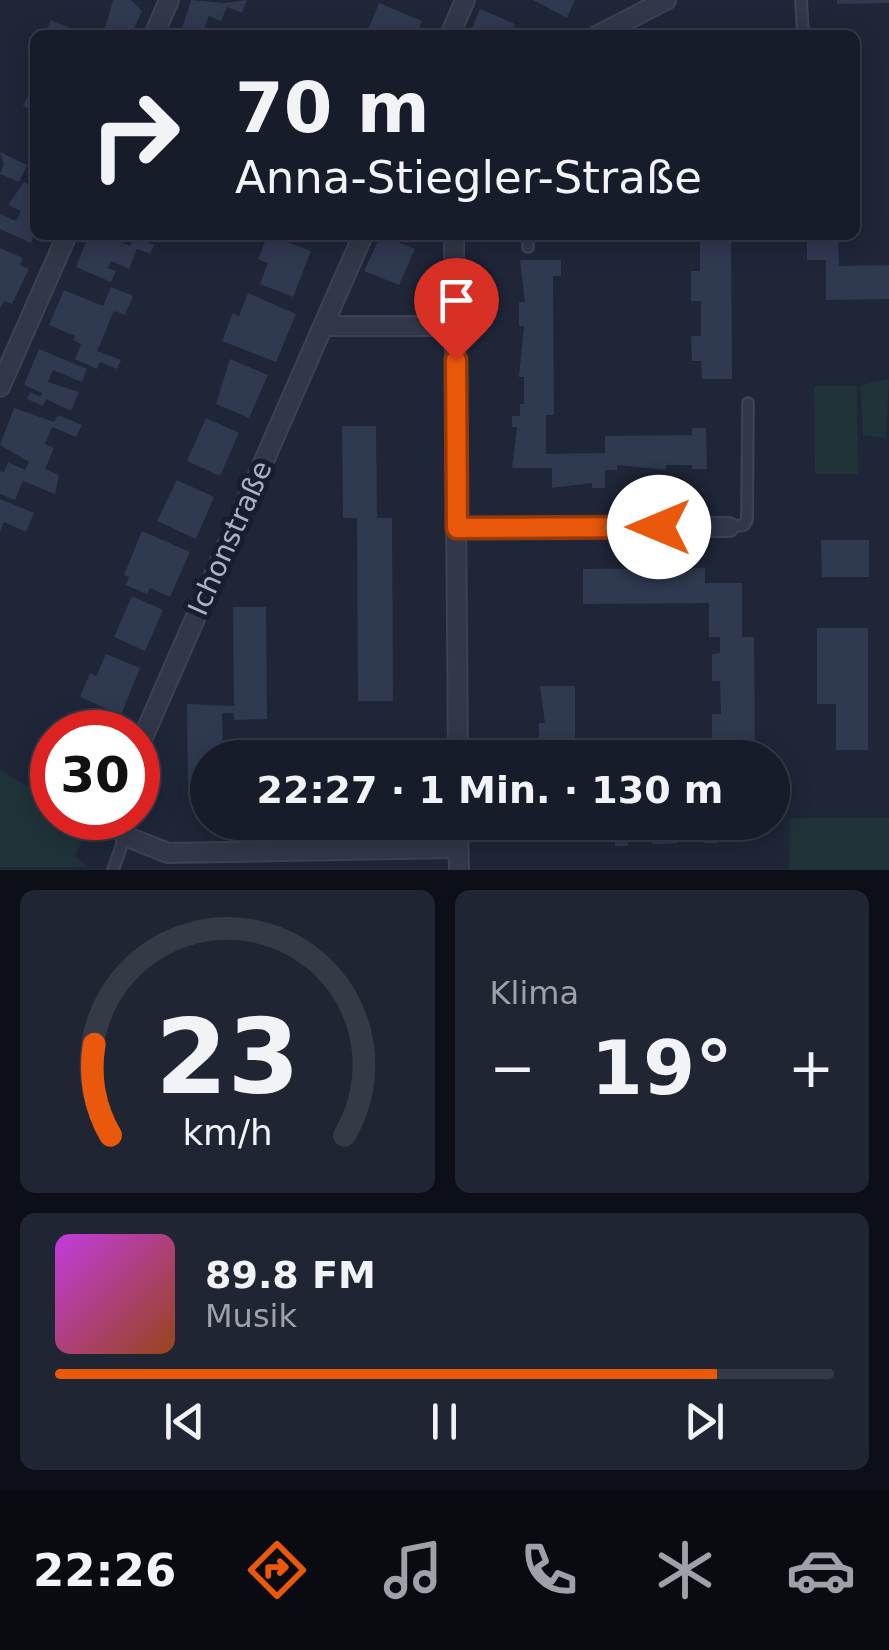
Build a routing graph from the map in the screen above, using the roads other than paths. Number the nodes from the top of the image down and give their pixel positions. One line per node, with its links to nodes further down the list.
1 (170, 0): 5 (street)
2 (465, 0): 6 (street)
3 (666, 0): 7 (street)
4 (801, 0): 8 (lane)
5 (156, 30)
6 (452, 30)
7 (608, 30)
8 (803, 30)
9 (64, 240): 16 (street)
10 (361, 240): 14 (street, Ichonstraße)
11 (454, 240): 15 (street)
12 (528, 240): 13 (lane)
13 (528, 247)
14 (323, 326): 15 (street); 20 (street, Ichonstraße)
15 (455, 326): 18 (street)
16 (0, 387)
17 (748, 403): 19 (lane)
18 (457, 528): 19 (street); 21 (street)
19 (729, 528)
20 (155, 710)
21 (458, 740)
22 (124, 840): 26 (lane)
23 (135, 840): 25 (street)
24 (458, 840): 25 (street)
25 (458, 848): 27 (street)
26 (113, 870)
27 (459, 870)

